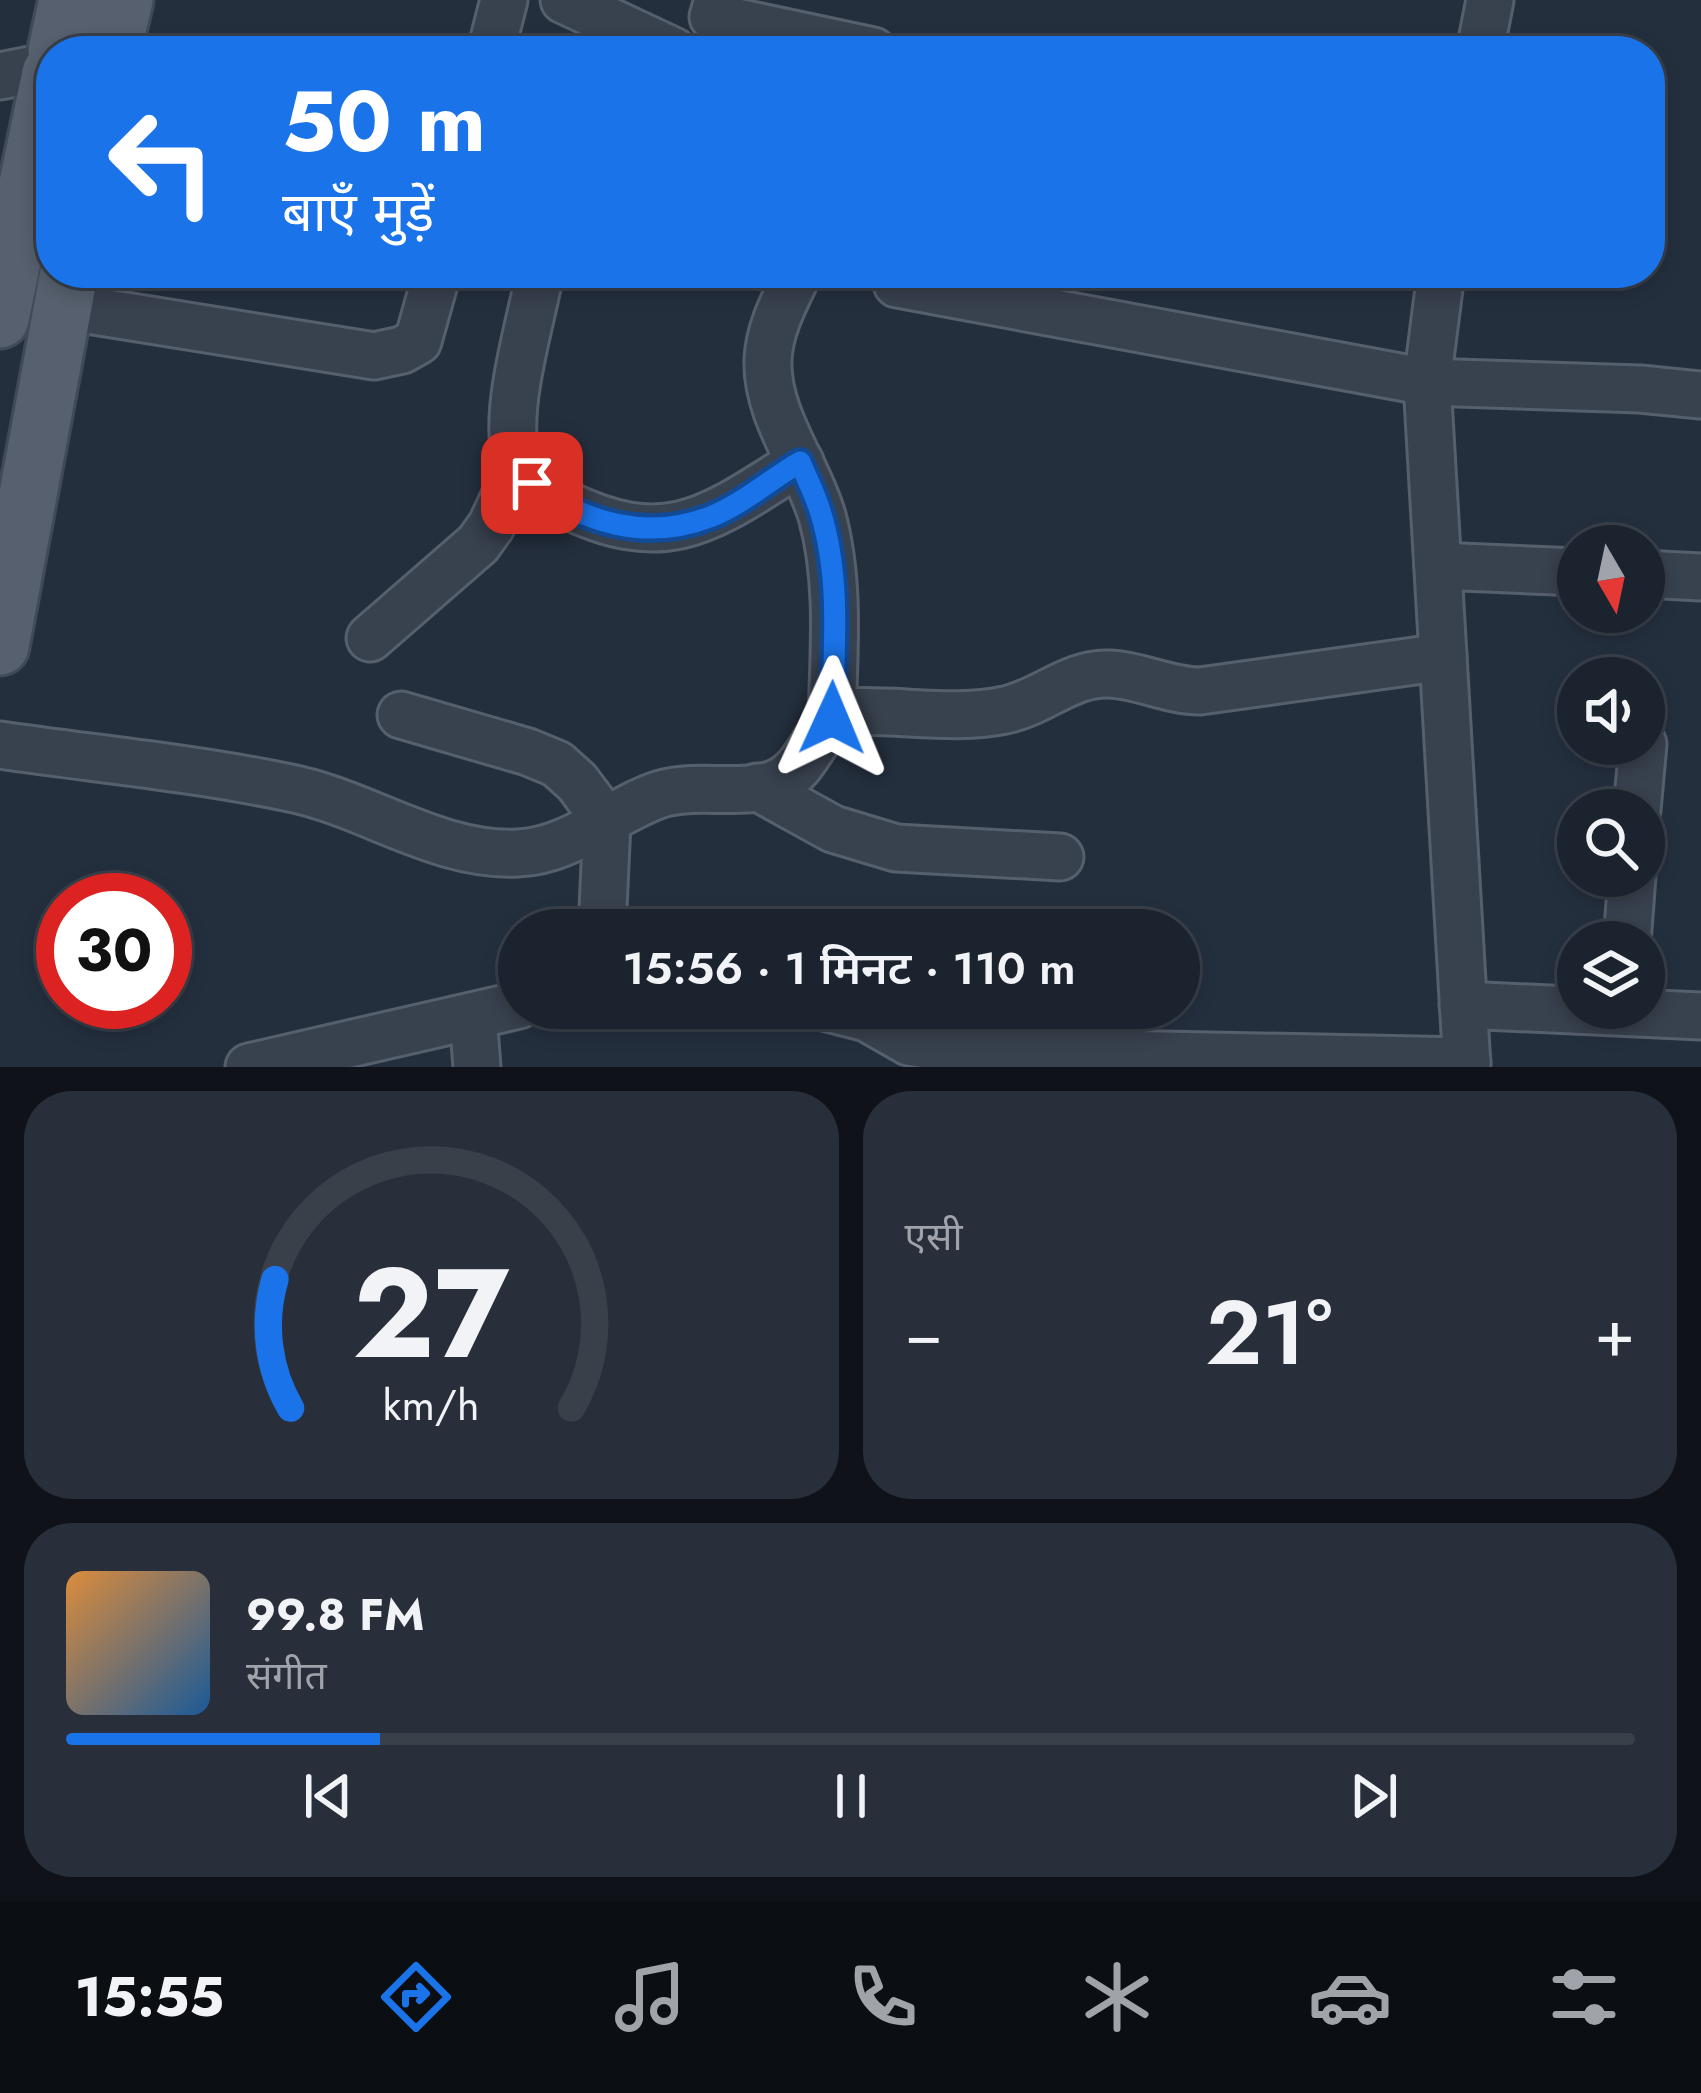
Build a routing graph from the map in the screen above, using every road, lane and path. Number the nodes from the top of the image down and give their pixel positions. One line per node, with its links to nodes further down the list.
1 (68, 0): 7 (main road)
2 (124, 0): 8 (main road)
3 (504, 0): 9 (street)
4 (1490, 0): 12 (street)
5 (715, 9): 11 (street)
6 (580, 21): 10 (street)
7 (60, 36)
8 (116, 36)
9 (495, 36)
10 (628, 36)
11 (817, 36)
12 (1483, 36)
13 (36, 71): 14 (street)
14 (0, 76)
15 (36, 143): 22 (main road)
16 (433, 288): 21 (street)
17 (538, 288): 26 (street)
18 (791, 288): 25 (street)
19 (919, 288): 23 (street)
20 (1439, 288): 23 (street)
21 (66, 290): 32 (main road)
22 (0, 319)
23 (1426, 382): 24 (street); 27 (street)
24 (1701, 395)
25 (800, 462): 26 (street); 35 (street)
26 (520, 465): 31 (street)
27 (1438, 566): 28 (street); 33 (street)
28 (1557, 571)
29 (1665, 575): 30 (street)
30 (1701, 577)
31 (370, 638)
32 (0, 646)
33 (1443, 657): 35 (street); 41 (street)
34 (401, 715): 38 (street)
35 (832, 718): 37 (street)
36 (0, 745): 38 (street)
37 (757, 787): 38 (street); 39 (street)
38 (607, 822): 40 (street)
39 (1060, 857)
40 (603, 909)
41 (1463, 1005): 42 (street); 49 (street)
42 (1557, 1008)
43 (498, 1010): 45 (street)
44 (1665, 1013): 46 (street)
45 (473, 1016): 50 (street); 51 (street)
46 (1701, 1016)
47 (886, 1029): 48 (street)
48 (937, 1058): 49 (street)
49 (1467, 1064)
50 (249, 1067)
51 (477, 1067)

